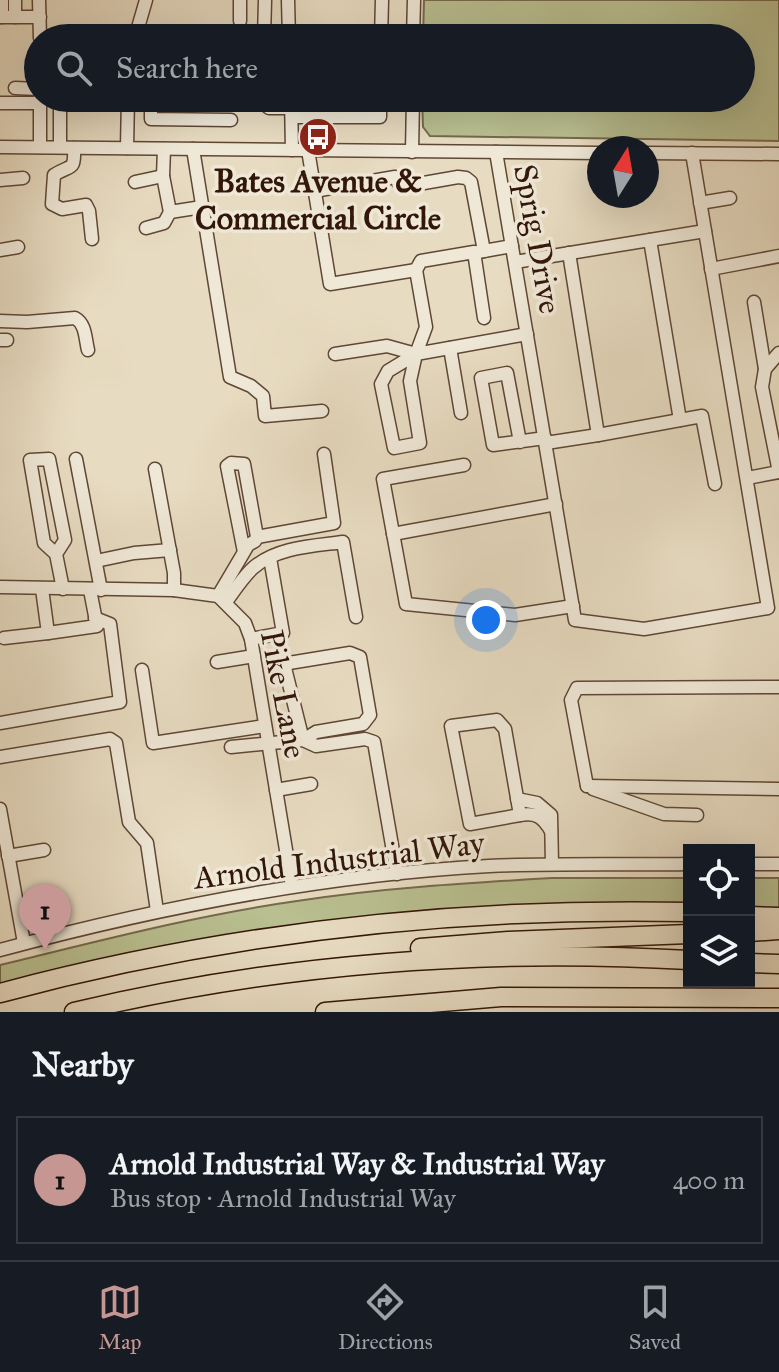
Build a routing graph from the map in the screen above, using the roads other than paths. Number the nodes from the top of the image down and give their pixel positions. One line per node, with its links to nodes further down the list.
1 (2, 0): 10 (street)
2 (15, 0): 10 (street)
3 (39, 0): 11 (street)
4 (146, 0): 14 (street)
5 (240, 0): 12 (street)
6 (265, 0): 15 (street)
7 (288, 0): 16 (street)
8 (382, 0): 17 (street)
9 (414, 0): 18 (street)
10 (6, 17): 11 (street)
11 (40, 17): 13 (street)
12 (240, 21)
13 (40, 24)
14 (140, 24)
15 (264, 24)
16 (289, 24)
17 (381, 24)
18 (413, 24)
19 (15, 88): 20 (street)
20 (24, 88)
21 (24, 102): 22 (street)
22 (0, 103)
23 (40, 112): 33 (street)
24 (60, 112): 34 (street)
25 (128, 112): 36 (street)
26 (151, 112): 31 (street)
27 (292, 112): 39 (street)
28 (336, 112): 29 (street)
29 (380, 112)
30 (413, 112): 41 (street)
31 (231, 120)
32 (0, 147): 33 (street)
33 (40, 147): 34 (street)
34 (60, 147): 35 (street)
35 (74, 148): 36 (street); 58 (street)
36 (127, 148): 37 (street)
37 (164, 149): 38 (street); 47 (street)
38 (193, 149): 39 (street); 54 (street)
39 (292, 150): 40 (street)
40 (308, 150): 41 (street); 51 (street)
41 (412, 152): 42 (street)
42 (496, 152): 43 (street); 60 (street, Sprig Drive)
43 (587, 153)
44 (659, 153): 45 (street)
45 (692, 153): 46 (street); 53 (street)
46 (779, 154)
47 (163, 176): 50 (street); 55 (street)
48 (23, 178): 49 (street)
49 (0, 180)
50 (135, 182)
51 (314, 191): 63 (street); 68 (street)
52 (730, 198): 53 (street)
53 (700, 203): 57 (street)
54 (202, 207): 55 (street); 79 (street)
55 (170, 212): 56 (street)
56 (146, 228)
57 (705, 231): 59 (street); 67 (street)
58 (92, 239)
59 (650, 240): 64 (street); 81 (street)
60 (512, 246): 63 (street); 66 (street, Sprig Drive)
61 (18, 247): 62 (street)
62 (0, 250)
63 (479, 251): 68 (street); 70 (street)
64 (569, 253): 66 (street); 82 (street)
65 (779, 256): 67 (street)
66 (515, 262): 72 (street, Sprig Drive)
67 (711, 269): 90 (street)
68 (416, 270): 77 (street)
69 (754, 302): 78 (street)
70 (484, 318)
71 (0, 321): 74 (street)
72 (527, 334): 73 (street); 83 (street, Sprig Drive)
73 (450, 348): 77 (street); 80 (street)
74 (88, 350)
75 (779, 353): 78 (street)
76 (335, 354): 77 (street)
77 (416, 354): 77 (street)
78 (765, 369): 89 (street)
79 (322, 411)
80 (461, 413)
81 (680, 420): 82 (street); 91 (street)
82 (598, 435): 83 (street)
83 (545, 441): 84 (street); 92 (street, Sprig Drive)
84 (520, 442): 84 (street)
85 (324, 454): 94 (street)
86 (76, 459): 99 (street)
87 (464, 465): 93 (street)
88 (155, 469): 95 (street)
89 (779, 472): 90 (street)
90 (747, 478): 106 (street)
91 (715, 484)
92 (556, 504): 93 (street); 106 (street, Sprig Drive)
93 (393, 534): 106 (street)
94 (257, 537): 96 (street); 96 (street)
95 (170, 550): 99 (street); 104 (street)
96 (244, 552): 105 (street)
97 (56, 554): 97 (street); 102 (street)
98 (270, 558): 105 (street); 107 (street); 111 (street)
99 (96, 561): 103 (street)
100 (0, 587): 101 (street)
101 (42, 589): 102 (street); 109 (street)
102 (63, 589): 103 (street)
103 (96, 590): 104 (street); 108 (street)
104 (174, 590): 105 (street)
105 (222, 599): 111 (street, Pike Lane)
106 (573, 606)
107 (356, 617)
108 (95, 618): 109 (street); 116 (street)
109 (48, 633): 110 (street)
110 (4, 638)
111 (251, 639): 112 (street, Pike Lane)
112 (254, 656): 113 (street); 117 (street, Pike Lane)
113 (217, 662)
114 (142, 670): 117 (street)
115 (779, 687): 123 (street)
116 (0, 723)
117 (265, 726): 119 (street, Pike Lane)
118 (303, 740): 118 (street); 119 (street); 137 (street)
119 (268, 744): 120 (street); 125 (street, Pike Lane)
120 (231, 747)
121 (0, 757): 140 (street)
122 (311, 784): 125 (street)
123 (587, 786): 124 (street); 129 (street)
124 (779, 789)
125 (276, 790): 139 (street, Pike Lane)
126 (517, 799): 128 (street); 128 (street); 130 (street)
127 (0, 809): 132 (street)
128 (520, 815): 130 (street)
129 (697, 815)
130 (551, 831): 133 (street)
131 (44, 850): 132 (street)
132 (8, 856): 138 (street)
133 (552, 864): 134 (street, Arnold Industrial Way); 137 (street, Arnold Industrial Way)
134 (683, 864)
135 (755, 864): 136 (street)
136 (779, 864)
137 (397, 874): 139 (street, Arnold Industrial Way)
138 (6, 880): 147 (street)
139 (292, 886): 140 (street, Arnold Industrial Way)
140 (157, 911): 147 (street, Arnold Industrial Way)
141 (683, 912): 153 (highway)
142 (755, 916): 143 (highway)
143 (779, 917)
144 (779, 930): 145 (highway)
145 (755, 932)
146 (683, 934): 152 (highway)
147 (24, 943): 148 (street, Arnold Industrial Way)
148 (0, 950)
149 (683, 960): 152 (highway)
150 (755, 963): 151 (highway)
151 (779, 964)
152 (275, 974): 155 (highway)
153 (0, 993)
154 (779, 998): 156 (highway)
155 (74, 1012)
156 (325, 1012)

